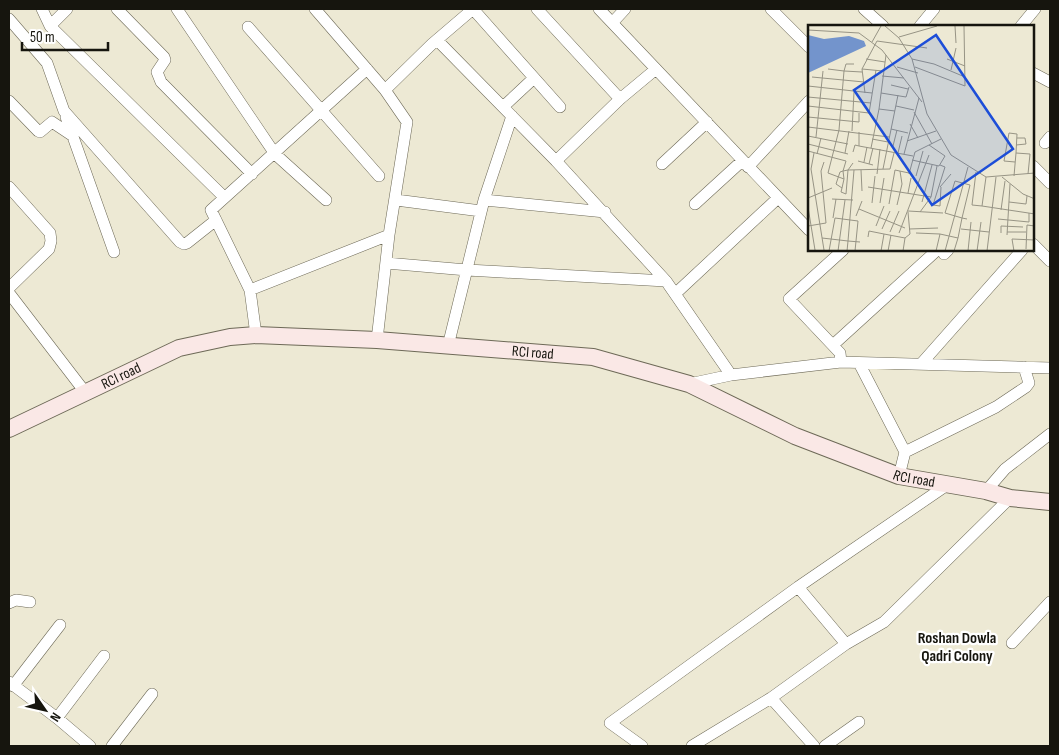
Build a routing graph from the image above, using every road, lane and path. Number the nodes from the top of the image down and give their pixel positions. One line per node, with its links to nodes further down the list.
1 (42, 9): 19 (street)
2 (67, 9): 19 (street)
3 (117, 9): 44 (street)
4 (177, 9): 39 (street)
5 (315, 9): 23 (street)
6 (473, 9): 21 (street); 26 (street)
7 (537, 9): 29 (street)
8 (599, 9): 15 (street)
9 (625, 9): 15 (street)
10 (771, 9): 22 (street)
11 (864, 9): 16 (street)
12 (934, 9): 17 (street)
13 (1035, 9): 18 (street)
14 (9, 19): 35 (street)
15 (612, 22): 24 (street)
16 (882, 25)
17 (921, 25)
18 (1021, 25)
19 (50, 26): 48 (street)
20 (248, 27): 34 (street)
21 (437, 40): 28 (street); 32 (street)
22 (808, 47)
23 (367, 69): 28 (street); 34 (street)
24 (656, 69): 29 (street); 37 (street)
25 (1034, 74): 27 (street)
26 (534, 78): 32 (street); 33 (street)
27 (1050, 82)
28 (385, 90): 51 (street)
29 (620, 99): 40 (street)
30 (9, 101): 38 (street)
31 (808, 102): 42 (street)
32 (503, 107): 36 (street)
33 (560, 107)
34 (323, 110): 39 (street); 45 (street)
35 (64, 111): 38 (street); 55 (street)
36 (512, 116): 40 (street); 53 (street)
37 (707, 122): 41 (street); 42 (street)
38 (73, 136): 60 (street)
39 (275, 154): 44 (street); 50 (street)
40 (556, 161): 54 (street)
41 (662, 164)
42 (745, 164): 49 (street); 52 (street)
43 (1034, 167): 46 (street)
44 (252, 174): 48 (street)
45 (379, 176)
46 (1050, 183)
47 (9, 188): 67 (street)
48 (224, 197): 55 (street)
49 (778, 198): 56 (street); 70 (street)
50 (326, 200)
51 (396, 200): 53 (street); 57 (street)
52 (695, 204)
53 (482, 205): 54 (street); 65 (street)
54 (605, 212): 66 (street)
55 (216, 220): 68 (street)
56 (808, 229)
57 (389, 235): 64 (street); 68 (street)
58 (1034, 245): 63 (street)
59 (1021, 251): 77 (street)
60 (114, 252)
61 (836, 252): 73 (street)
62 (942, 252): 73 (street)
63 (1050, 261)
64 (386, 263): 65 (street); 72 (street)
65 (467, 270): 66 (street); 74 (street)
66 (666, 281): 70 (street)
67 (9, 288)
68 (250, 290): 71 (street)
69 (9, 293): 82 (street)
70 (675, 294): 80 (street)
71 (256, 336): 72 (street, RCI road); 82 (street, RCI road)
72 (376, 340): 74 (street, RCI road)
73 (834, 345): 75 (street)
74 (448, 346): 81 (street, RCI road)
75 (840, 362): 76 (street); 80 (street)
76 (859, 363): 77 (street); 85 (street)
77 (921, 364): 78 (street)
78 (1024, 367): 79 (street); 85 (street)
79 (1050, 368)
80 (731, 375): 81 (street)
81 (688, 384): 86 (street, RCI road)
82 (85, 392): 83 (street, RCI road)
83 (11, 424)
84 (1050, 434): 88 (street)
85 (905, 452): 86 (street)
86 (898, 476): 87 (street, RCI road)
87 (947, 485): 88 (street, RCI road); 91 (street)
88 (986, 491): 89 (street, RCI road)
89 (1010, 498): 90 (street, RCI road); 97 (street)
90 (1050, 502)
91 (798, 587): 97 (street); 106 (street)
92 (30, 602): 94 (street)
93 (1050, 602): 96 (street)
94 (9, 603)
95 (60, 625): 99 (street)
96 (1012, 642)
97 (846, 644): 101 (street)
98 (104, 656): 102 (street)
99 (11, 684): 102 (street)
100 (152, 694): 105 (street)
101 (771, 698): 107 (street); 108 (street)
102 (56, 718): 104 (street)
103 (859, 722): 109 (street)
104 (90, 746)
105 (112, 746)
106 (642, 746)
107 (692, 746)
108 (814, 746)
109 (825, 746)

